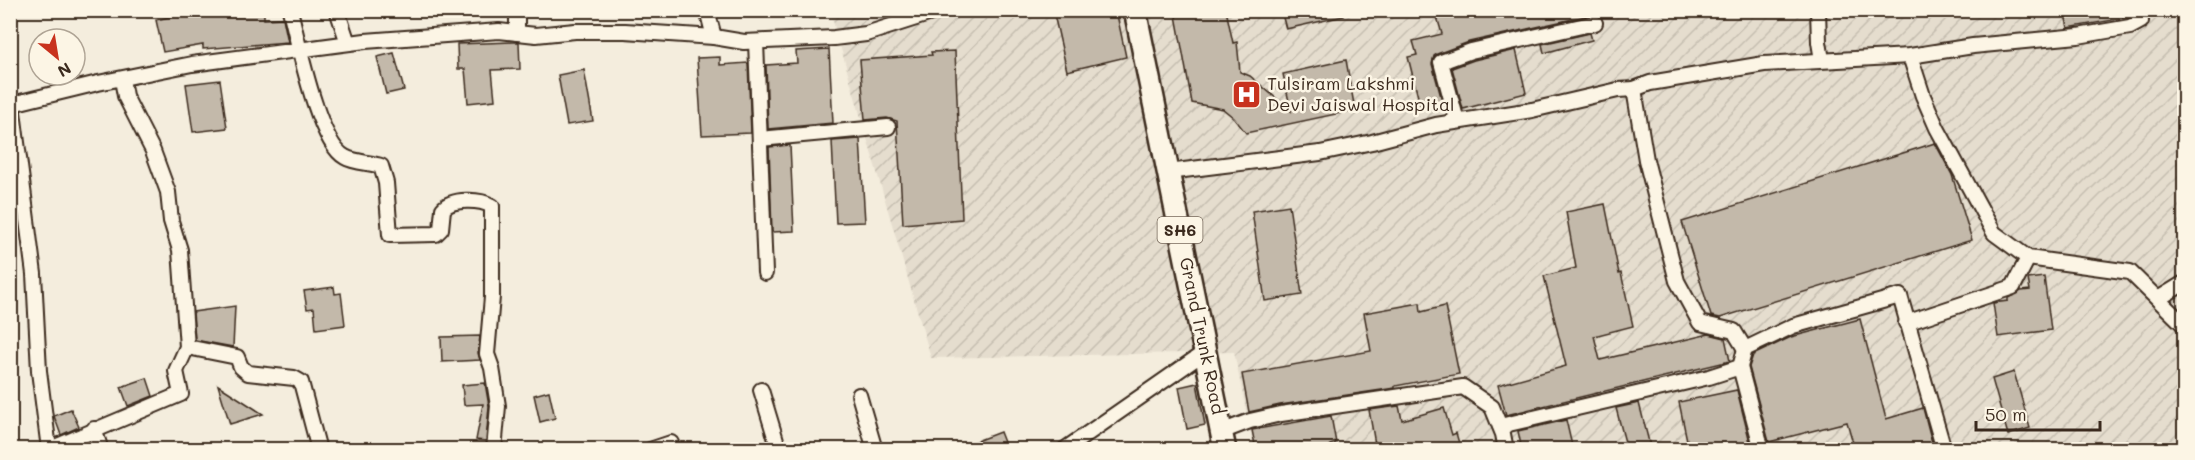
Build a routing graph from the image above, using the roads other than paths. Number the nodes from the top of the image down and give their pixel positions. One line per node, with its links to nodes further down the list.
1 (290, 10): 14 (street)
2 (337, 10): 13 (street)
3 (517, 10): 10 (street)
4 (707, 10): 11 (street)
5 (941, 10): 12 (street)
6 (1135, 10): 23 (main road, Grand Trunk Road / SH6)
7 (1818, 10): 16 (street)
8 (2138, 10): 15 (street)
9 (1595, 23): 20 (street)
10 (517, 33): 11 (street); 13 (street)
11 (714, 37): 12 (street)
12 (756, 42): 22 (street)
13 (348, 44): 14 (street)
14 (300, 50): 17 (street); 43 (street)
15 (1910, 56): 16 (street); 24 (street)
16 (1822, 60): 18 (street)
17 (122, 79): 19 (street); 30 (street)
18 (1634, 89): 20 (street); 31 (street)
19 (11, 103): 40 (street)
20 (1457, 121): 23 (street)
21 (888, 127): 22 (street)
22 (760, 139): 25 (street)
23 (1168, 172): 32 (main road, Grand Trunk Road / SH6)
24 (2028, 258): 27 (street); 28 (street)
25 (765, 273)
26 (2184, 283): 27 (street)
27 (2158, 299): 29 (street)
28 (1906, 323): 31 (street); 50 (street)
29 (2184, 325)
30 (187, 347): 37 (street); 42 (street)
31 (1745, 349): 33 (street)
32 (1205, 352): 38 (main road, Grand Trunk Road / SH6); 47 (street)
33 (1740, 367): 36 (street); 49 (street)
34 (761, 390): 45 (street)
35 (859, 395): 46 (street)
36 (1500, 426): 38 (street); 48 (street)
37 (94, 429): 40 (street); 41 (street)
38 (1223, 441)
39 (671, 443): 44 (street)
40 (48, 449)
41 (101, 450)
42 (319, 450)
43 (494, 450)
44 (651, 450)
45 (779, 450)
46 (874, 450)
47 (1064, 450)
48 (1506, 450)
49 (1762, 450)
50 (1944, 450)

